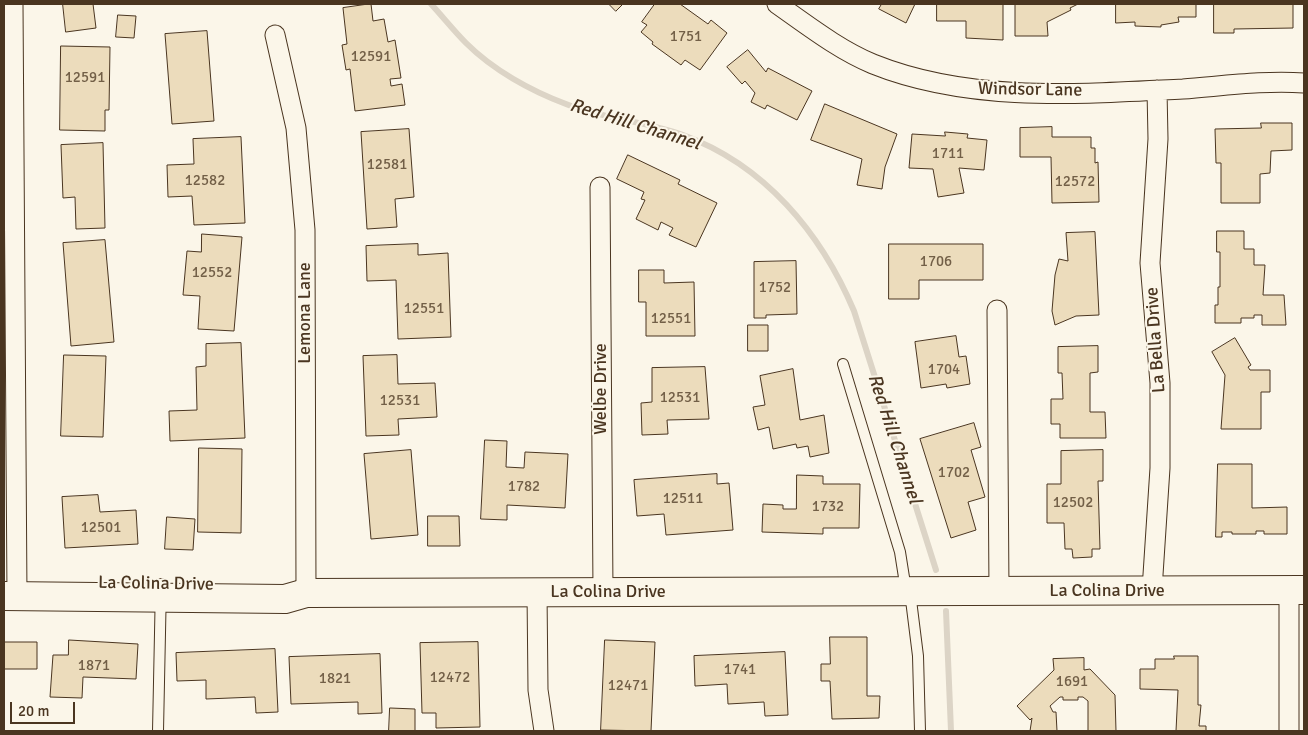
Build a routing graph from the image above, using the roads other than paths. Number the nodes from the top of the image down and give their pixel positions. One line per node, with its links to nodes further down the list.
1 (13, 4): 9 (street)
2 (777, 4): 5 (street, Windsor Lane)
3 (275, 35): 17 (street, Lemona Lane)
4 (1304, 84): 5 (street, Windsor Lane)
5 (1157, 90): 10 (street, La Bella Drive)
6 (600, 187): 13 (street, Welbe Drive)
7 (998, 310): 15 (street)
8 (843, 364): 14 (lane)
9 (10, 589): 12 (street, La Colina Drive)
10 (1152, 590): 11 (street, La Colina Drive); 15 (street, La Colina Drive)
11 (1296, 590): 21 (street)
12 (160, 591): 17 (street, La Colina Drive); 18 (lane)
13 (603, 591): 14 (street, La Colina Drive); 16 (street, La Colina Drive)
14 (908, 591): 15 (street, La Colina Drive); 20 (lane)
15 (999, 591)
16 (537, 592): 17 (street, La Colina Drive); 19 (street)
17 (306, 593)
18 (158, 731)
19 (544, 731)
20 (920, 731)
21 (1289, 731)

